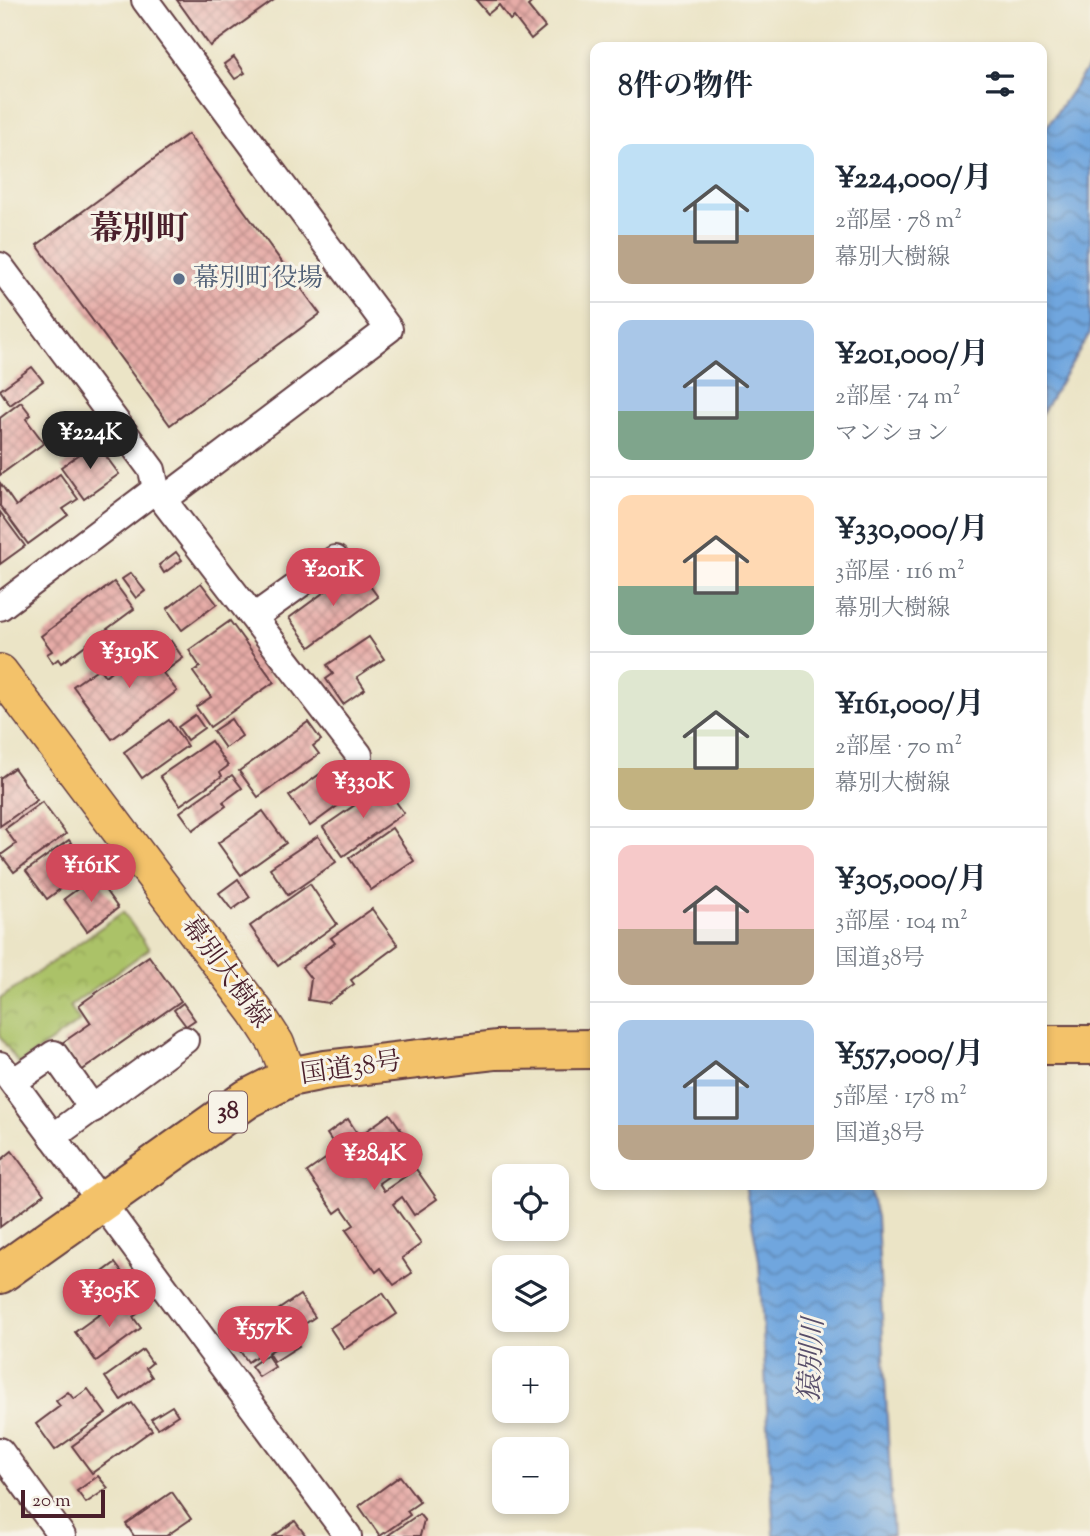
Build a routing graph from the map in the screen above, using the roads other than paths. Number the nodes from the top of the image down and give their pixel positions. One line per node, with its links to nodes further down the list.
1 (145, 0): 3 (street)
2 (0, 267): 3 (street)
3 (160, 494): 5 (street); 6 (street)
4 (335, 559): 6 (street)
5 (0, 607)
6 (254, 617): 8 (street)
7 (0, 672): 14 (main road, 幕別大樹線)
8 (359, 755)
9 (185, 1040): 15 (street)
10 (1047, 1045): 11 (highway)
11 (1090, 1045)
12 (590, 1049): 14 (highway, 国道38号 / 38)
13 (6, 1074): 15 (street); 16 (street)
14 (290, 1077): 17 (highway, 国道38号 / 38)
15 (93, 1108): 16 (street)
16 (53, 1137): 17 (street)
17 (102, 1202): 18 (highway, 国道38号 / 38); 21 (street)
18 (0, 1274)
19 (0, 1451): 20 (street)
20 (62, 1536)
21 (348, 1536)

